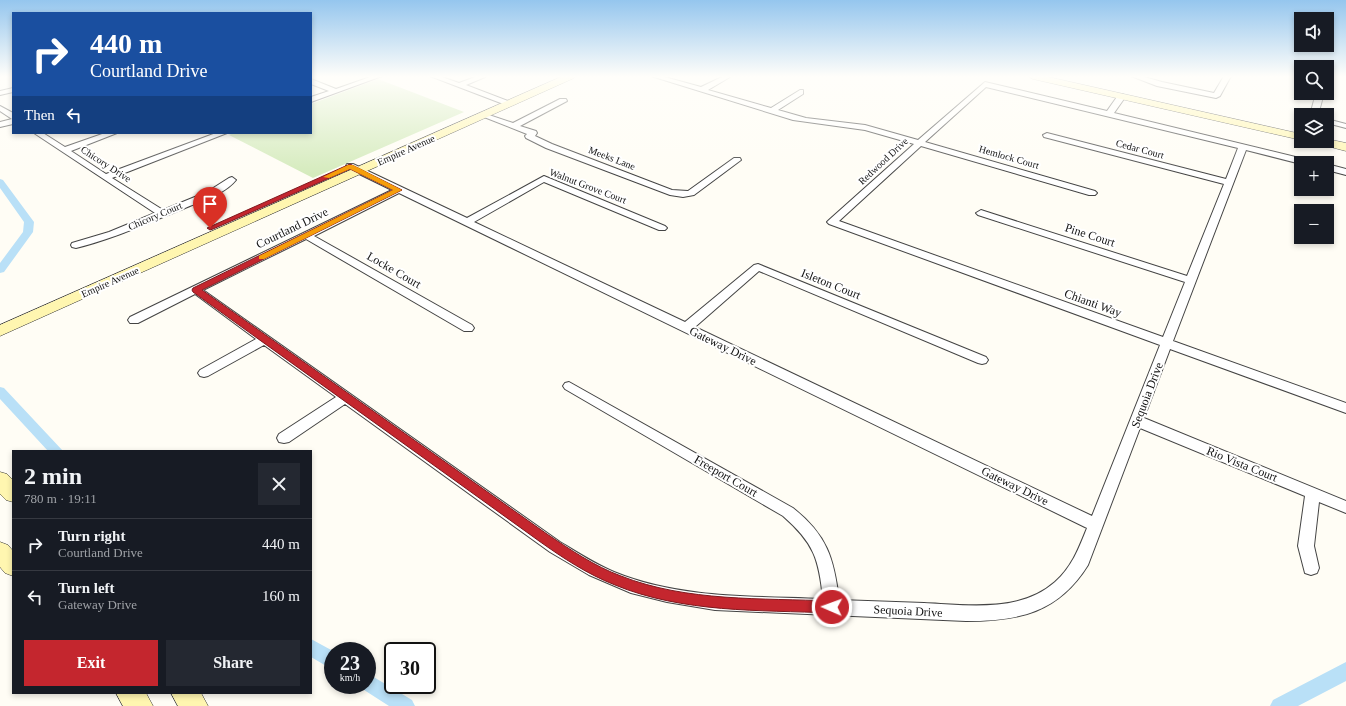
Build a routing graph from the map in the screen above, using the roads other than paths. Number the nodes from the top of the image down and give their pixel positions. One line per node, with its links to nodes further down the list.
1 (2, 109): 13 (street)
2 (487, 109): 32 (main road, Empire Avenue)
3 (493, 109): 14 (main road, Empire Avenue)
4 (547, 109): 18 (street)
5 (765, 109): 11 (street, Hemlock Court)
6 (775, 109): 11 (street)
7 (958, 109): 25 (street, Redwood Drive)
8 (1088, 109): 12 (street, Redwood Drive)
9 (1113, 109): 12 (street)
10 (1179, 109): 24 (main road)
11 (772, 111): 25 (street, Hemlock Court)
12 (1109, 114): 27 (street)
13 (12, 115)
14 (483, 115): 18 (street, Meeks Lane); 32 (main road, Empire Avenue)
15 (12, 121): 17 (street)
16 (1334, 123): 19 (street)
17 (0, 125)
18 (513, 126): 31 (street, Meeks Lane)
19 (1346, 126)
20 (40, 134): 29 (street, Chicory Drive)
21 (110, 134): 29 (street)
22 (220, 134): 35 (street)
23 (1047, 135): 37 (street, Cedar Court)
24 (1294, 135)
25 (920, 143): 39 (street, Hemlock Court); 43 (street, Redwood Drive)
26 (1334, 144): 28 (main road)
27 (1243, 147): 30 (street); 37 (street, Sequoia Drive)
28 (1346, 147)
29 (64, 150): 35 (street, Chicory Drive)
30 (1294, 159)
31 (737, 160)
32 (355, 169): 38 (street, Gateway Drive); 49 (main road, Empire Avenue); 53 (main road, Empire Avenue)
33 (1334, 169): 34 (street)
34 (1346, 172)
35 (106, 177): 41 (street, Chicory Drive)
36 (232, 180): 41 (street, Chicory Court)
37 (1228, 183): 47 (street, Sequoia Drive)
38 (398, 190): 42 (street, Gateway Drive); 45 (street, Courtland Drive)
39 (1092, 193)
40 (981, 213): 47 (street, Pine Court)
41 (162, 214): 46 (street, Chicory Court)
42 (467, 222): 44 (street, Walnut Grove Court); 52 (street, Gateway Drive)
43 (832, 222): 55 (street, Chianti Way)
44 (662, 228)
45 (306, 235): 48 (street, Courtland Drive); 51 (street, Locke Court)
46 (76, 245)
47 (1191, 281): 55 (street, Sequoia Drive)
48 (196, 290): 50 (street, Courtland Drive); 54 (street, Sequoia Drive)
49 (0, 320)
50 (134, 320)
51 (468, 328)
52 (686, 328): 56 (street, Isleton Court); 67 (street, Gateway Drive)
53 (0, 331)
54 (264, 339): 57 (street); 59 (street, Sequoia Drive)
55 (1167, 343): 60 (street, Chianti Way); 61 (street, Sequoia Drive)
56 (982, 360)
57 (204, 373)
58 (569, 386): 71 (street, Freeport Court)
59 (346, 397): 62 (street); 71 (street, Sequoia Drive)
60 (1346, 408)
61 (1137, 421): 65 (street, Rio Vista Court); 67 (street, Sequoia Drive)
62 (284, 438)
63 (0, 480): 64 (main road)
64 (12, 493)
65 (1313, 493): 66 (street, Rio Vista Court); 70 (street)
66 (1346, 507)
67 (1096, 525): 71 (street, Sequoia Drive)
68 (0, 552): 69 (main road)
69 (12, 565)
70 (1311, 568)
71 (832, 607)
72 (130, 694): 74 (main road)
73 (185, 694): 75 (main road)
74 (140, 706)
75 (195, 706)

